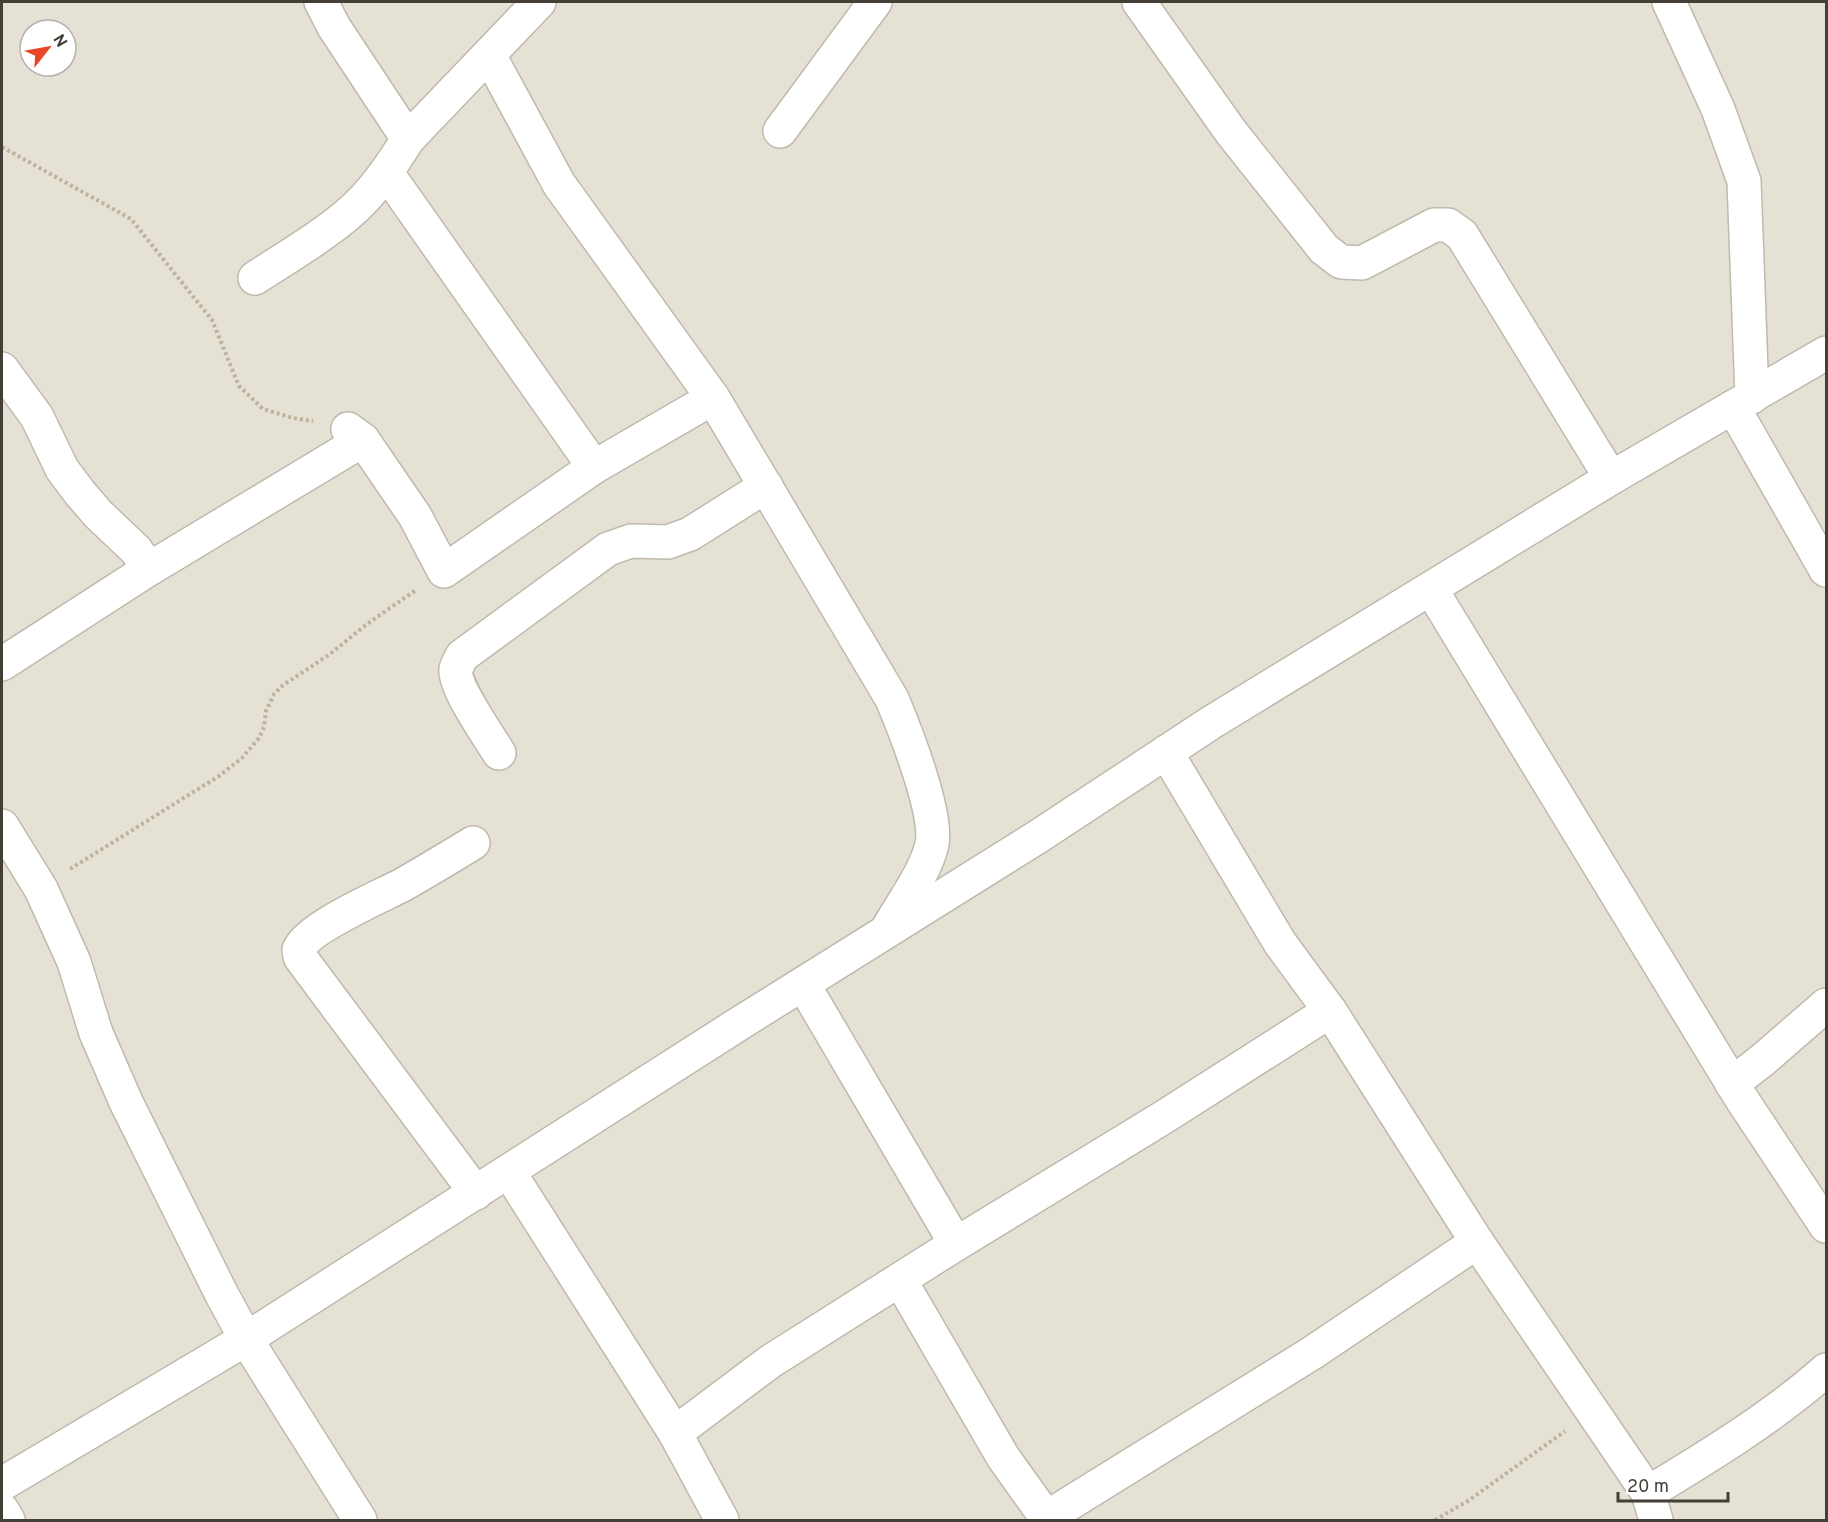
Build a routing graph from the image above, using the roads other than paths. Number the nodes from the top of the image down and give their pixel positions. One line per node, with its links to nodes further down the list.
1 (539, 2): 6 (street)
2 (874, 2): 7 (street)
3 (1139, 2): 16 (street)
4 (1669, 2): 14 (street)
5 (334, 10): 8 (street)
6 (489, 55): 8 (street); 13 (street)
7 (780, 131)
8 (408, 139): 9 (street)
9 (387, 173): 10 (street); 15 (street)
10 (255, 279)
11 (1827, 353): 14 (street)
12 (2, 369): 18 (street)
13 (713, 398): 15 (street); 17 (street)
14 (1742, 402): 16 (street); 19 (street)
15 (594, 467): 18 (street)
16 (1611, 478): 20 (street)
17 (766, 486): 23 (street); 26 (street)
18 (149, 569): 21 (street)
19 (1827, 570)
20 (1431, 589): 22 (street); 30 (street)
21 (2, 664)
22 (1166, 752): 26 (street); 29 (street)
23 (499, 753)
24 (2, 826): 37 (street)
25 (473, 843): 32 (street)
26 (884, 934): 27 (street)
27 (803, 984): 31 (street); 35 (street)
28 (1827, 1005): 30 (street)
29 (1330, 1011): 34 (street); 35 (street)
30 (1732, 1084): 33 (street)
31 (509, 1172): 32 (street); 39 (street)
32 (476, 1193): 37 (street)
33 (1827, 1226)
34 (1477, 1242): 41 (street); 43 (street)
35 (956, 1244): 36 (street)
36 (900, 1280): 39 (street); 43 (street)
37 (246, 1339): 40 (street); 45 (street)
38 (1827, 1370): 41 (street)
39 (675, 1433): 46 (street)
40 (2, 1484)
41 (1652, 1507)
42 (2, 1510): 44 (street)
43 (1047, 1519)
44 (8, 1521)
45 (360, 1521)
46 (722, 1521)

